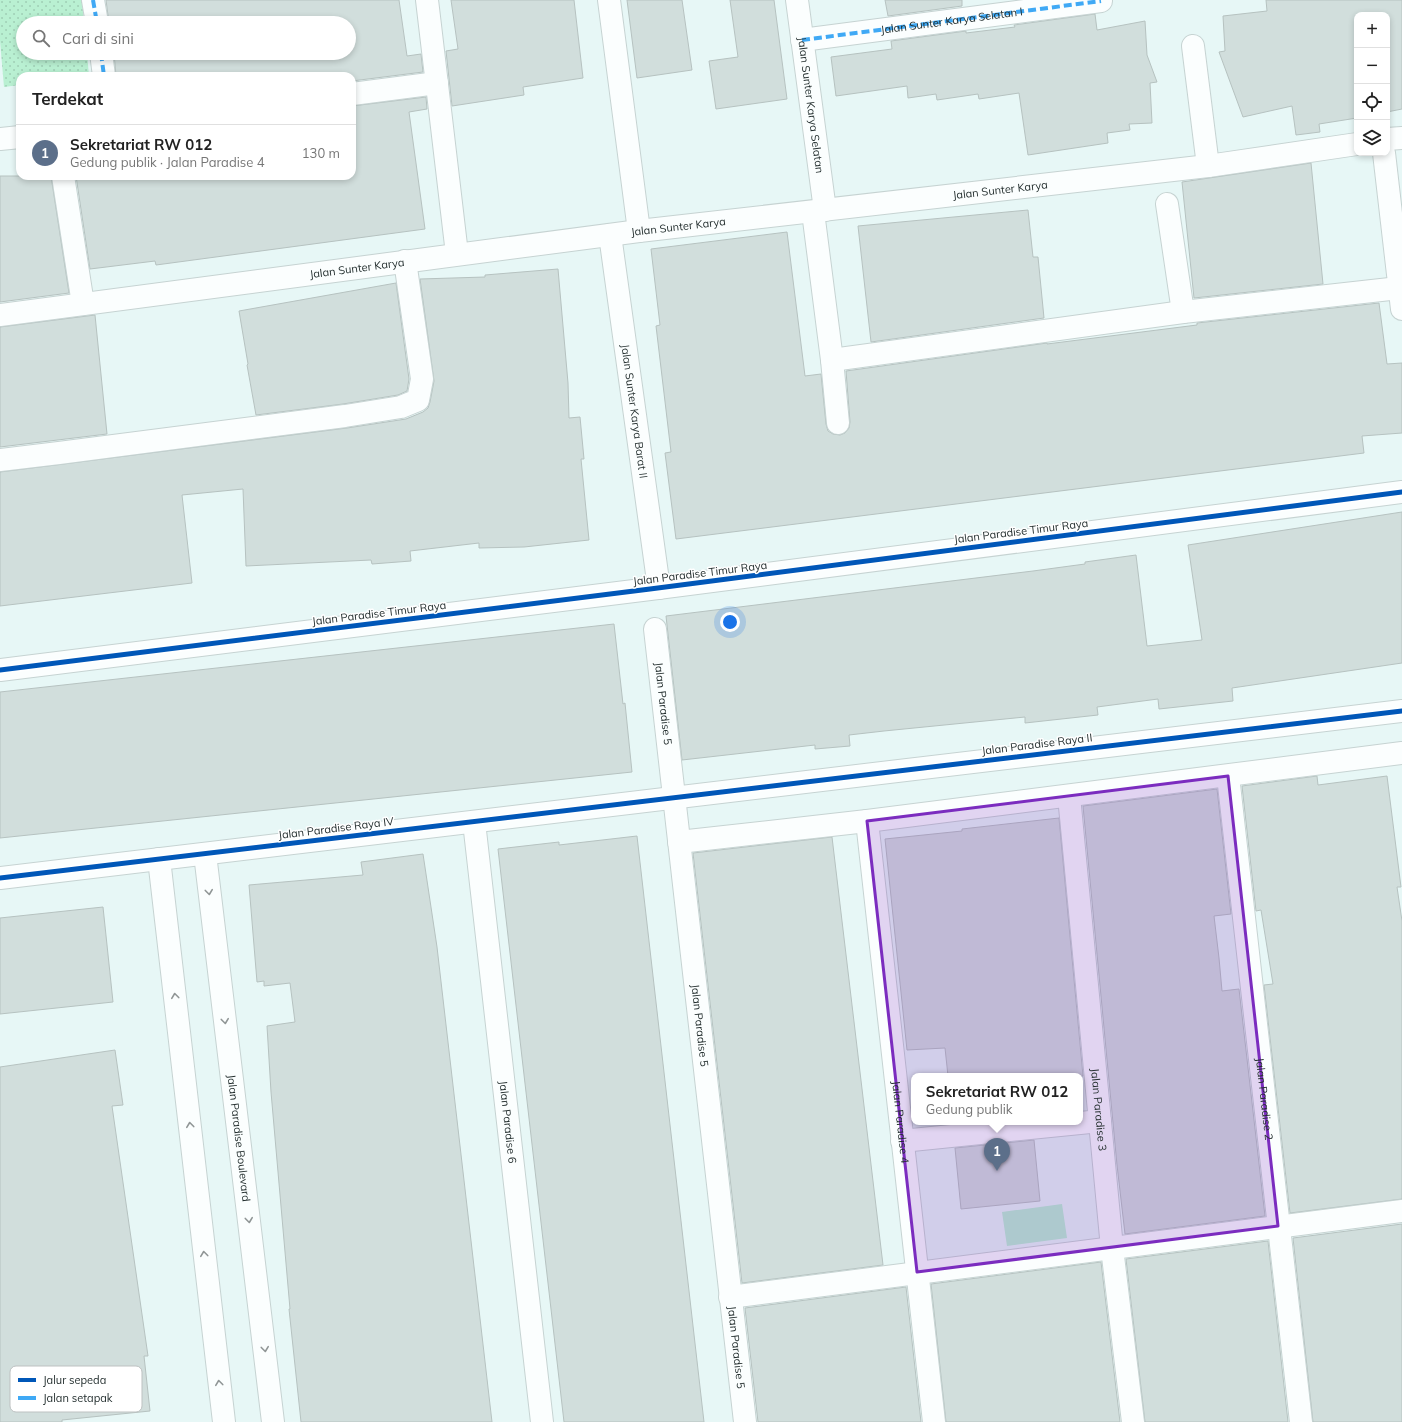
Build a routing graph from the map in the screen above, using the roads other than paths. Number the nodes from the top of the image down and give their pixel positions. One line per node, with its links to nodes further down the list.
1 (94, 0): 6 (street)
2 (427, 0): 11 (street)
3 (609, 0): 23 (street)
4 (797, 0): 7 (street, Jalan Sunter Karya Selatan)
5 (1101, 1): 7 (street, Jalan Sunter Karya Selatan I)
6 (96, 16)
7 (802, 40): 22 (street, Jalan Sunter Karya Selatan)
8 (1193, 46): 19 (street)
9 (102, 60): 10 (street)
10 (103, 72)
11 (437, 83): 12 (street); 25 (street)
12 (356, 93)
13 (16, 137): 15 (street)
14 (1402, 138): 16 (street)
15 (0, 139)
16 (1390, 140)
17 (1354, 144): 19 (street, Jalan Sunter Karya)
18 (1384, 156): 27 (street)
19 (1208, 166): 22 (street, Jalan Sunter Karya)
20 (64, 180): 28 (street)
21 (1167, 204): 29 (street)
22 (819, 211): 23 (street, Jalan Sunter Karya); 31 (street, Jalan Sunter Karya Selatan)
23 (639, 231): 24 (street, Jalan Sunter Karya)
24 (610, 235): 25 (street, Jalan Sunter Karya); 35 (street, Jalan Sunter Karya Barat II)
25 (457, 254): 26 (street, Jalan Sunter Karya)
26 (405, 262): 28 (street, Jalan Sunter Karya); 33 (street)
27 (1401, 299): 29 (street)
28 (83, 304): 30 (street, Jalan Sunter Karya)
29 (1183, 312): 31 (street)
30 (0, 315)
31 (832, 360): 32 (street, Jalan Sunter Karya Selatan)
32 (838, 422)
33 (0, 460)
34 (1402, 492): 35 (street, Jalan Paradise Timur Raya)
35 (659, 588): 37 (street, Jalan Paradise Timur Raya)
36 (655, 629): 42 (street, Jalan Paradise 5)
37 (0, 670)
38 (1402, 711): 42 (street, Jalan Paradise Raya II)
39 (1402, 753): 40 (street)
40 (1228, 776): 41 (street); 54 (street, Jalan Paradise 2)
41 (1069, 796): 44 (street); 49 (street, Jalan Paradise 3)
42 (675, 798): 43 (street, Jalan Paradise Raya IV); 45 (street, Jalan Paradise 5)
43 (474, 822): 46 (street, Jalan Paradise Raya IV); 60 (street, Jalan Paradise 6)
44 (867, 822): 45 (street); 52 (street, Jalan Paradise 4)
45 (679, 842): 57 (street, Jalan Paradise 5)
46 (205, 854): 47 (street, Jalan Paradise Raya IV); 59 (street, Jalan Paradise Boulevard, one-way to 59)
47 (159, 859): 48 (street, Jalan Paradise Raya IV); 58 (street, one-way to 47)
48 (0, 878)
49 (1100, 1121): 50 (street); 55 (street, Jalan Paradise 3)
50 (1083, 1123)
51 (1060, 1125): 52 (street)
52 (902, 1141): 56 (street, Jalan Paradise 4)
53 (1402, 1211): 54 (street)
54 (1278, 1226): 55 (street); 64 (street, Jalan Paradise 2)
55 (1112, 1248): 56 (street); 63 (street, Jalan Paradise 3)
56 (917, 1272): 57 (street); 62 (street, Jalan Paradise 4)
57 (730, 1297): 61 (street, Jalan Paradise 5)
58 (224, 1422)
59 (274, 1422)
60 (542, 1422)
61 (745, 1422)
62 (934, 1422)
63 (1133, 1422)
64 (1300, 1422)

